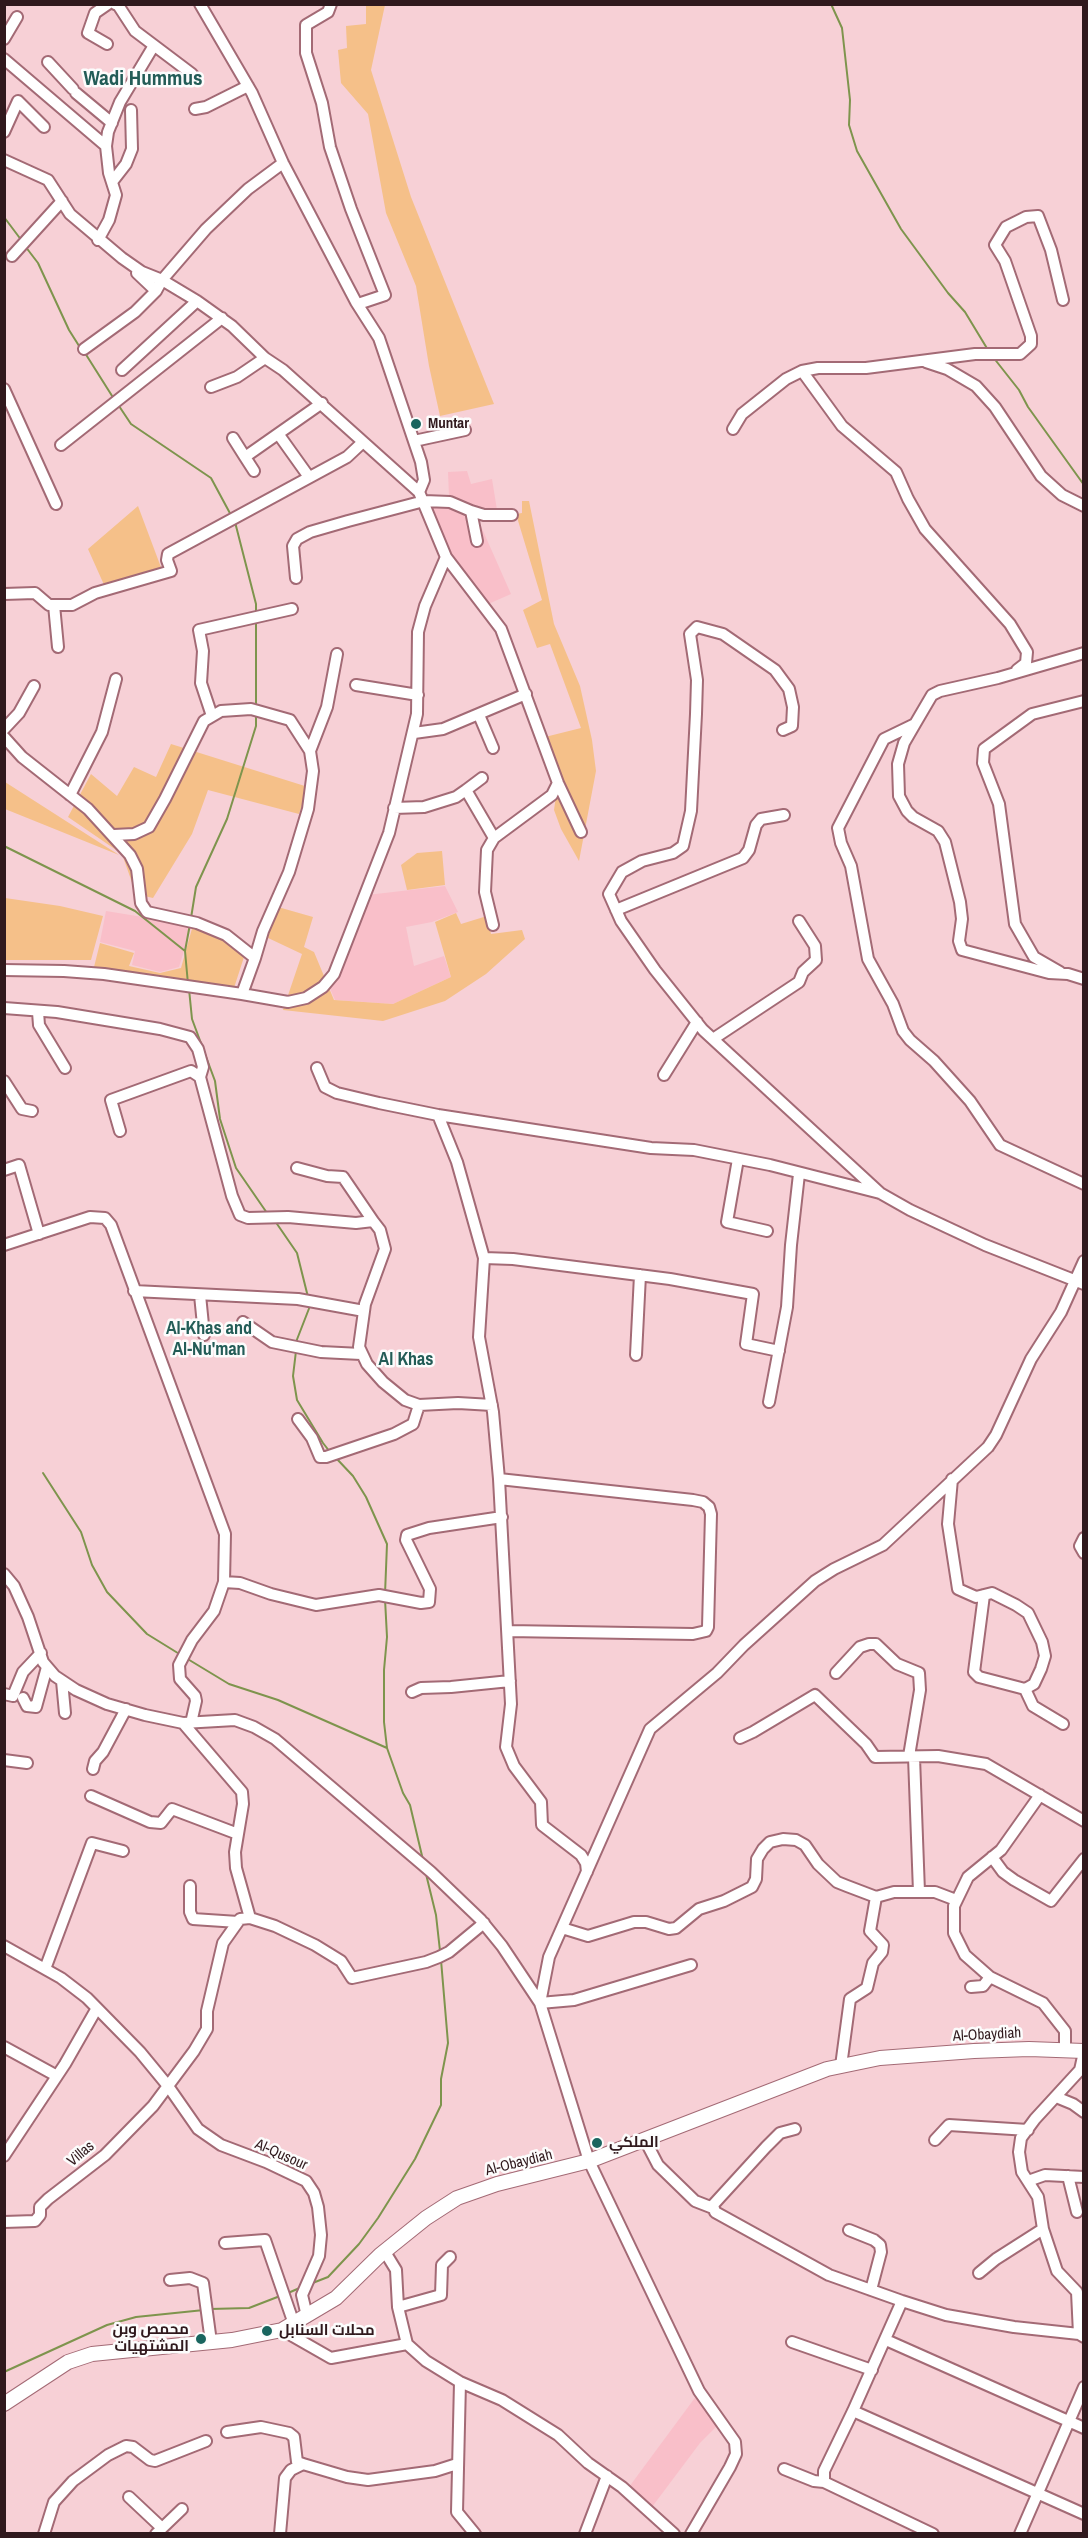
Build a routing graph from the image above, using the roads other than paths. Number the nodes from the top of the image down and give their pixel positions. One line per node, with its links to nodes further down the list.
1 (108, 4): 7 (street)
2 (200, 4): 13 (street)
3 (331, 4): 30 (street)
4 (117, 5): 8 (street)
5 (17, 17): 6 (street)
6 (4, 39)
7 (107, 44)
8 (153, 47): 11 (street); 17 (street)
9 (4, 59): 14 (street)
10 (48, 62): 12 (street)
11 (192, 74)
12 (60, 75): 14 (street); 17 (street)
13 (248, 86): 15 (street); 22 (street)
14 (43, 90): 20 (street)
15 (195, 109)
16 (131, 110): 23 (street)
17 (112, 123): 20 (street)
18 (44, 127): 19 (street)
19 (4, 132)
20 (106, 146): 23 (street)
21 (4, 160): 24 (street)
22 (283, 163): 27 (street); 30 (street)
23 (112, 182): 25 (street)
24 (62, 201): 25 (street); 26 (street)
25 (98, 240): 27 (street)
26 (12, 256)
27 (159, 285): 29 (street); 32 (street)
28 (1063, 300): 34 (street)
29 (197, 301): 31 (street); 35 (street)
30 (358, 304): 44 (street)
31 (222, 318): 33 (street); 46 (street)
32 (84, 349)
33 (265, 358): 37 (street); 39 (street)
34 (923, 361): 36 (street); 52 (street)
35 (122, 370)
36 (802, 371): 40 (street); 64 (street)
37 (211, 387)
38 (4, 389): 51 (street)
39 (322, 403): 42 (street); 45 (street)
40 (733, 429)
41 (465, 430): 44 (street)
42 (279, 435): 47 (street); 49 (street)
43 (233, 438): 47 (street)
44 (414, 441): 50 (street)
45 (363, 442): 49 (street); 50 (street)
46 (61, 445)
47 (245, 457): 48 (street)
48 (254, 471)
49 (309, 477): 59 (street)
50 (421, 497): 53 (street); 56 (street); 57 (street)
51 (56, 504)
52 (1083, 506)
53 (471, 512): 54 (street); 55 (street)
54 (512, 515)
55 (477, 541)
56 (446, 557): 68 (street); 69 (street)
57 (296, 578)
58 (4, 594): 59 (street)
59 (54, 605): 61 (street)
60 (292, 609): 72 (street)
61 (58, 647)
62 (1083, 653): 64 (street)
63 (337, 654): 79 (street)
64 (1014, 672): 73 (street)
65 (116, 679): 83 (street)
66 (356, 685): 69 (street)
67 (34, 686): 74 (street)
68 (525, 694): 71 (street); 81 (street)
69 (418, 695): 76 (street)
70 (1083, 701): 94 (street)
71 (479, 715): 76 (street); 78 (street)
72 (212, 716): 79 (street); 87 (street)
73 (915, 723): 94 (street); 113 (street)
74 (4, 729)
75 (783, 730): 89 (street)
76 (414, 733): 84 (street)
77 (4, 737): 83 (street)
78 (493, 748)
79 (310, 751): 92 (street)
80 (483, 778): 82 (street)
81 (558, 783): 86 (street); 88 (street)
82 (466, 790): 84 (street); 88 (street)
83 (70, 795): 87 (street)
84 (394, 808): 96 (street)
85 (784, 815): 89 (street)
86 (581, 832)
87 (114, 835): 92 (street)
88 (494, 838): 91 (street)
89 (616, 910): 99 (street)
90 (799, 921): 100 (street)
91 (493, 925)
92 (255, 958): 96 (street)
93 (4, 970): 96 (street)
94 (1063, 974): 95 (street)
95 (1083, 979)
96 (242, 994)
97 (4, 1008): 98 (street)
98 (38, 1012): 101 (street); 104 (street)
99 (697, 1022): 100 (street); 103 (street)
100 (713, 1039): 114 (street)
101 (65, 1068)
102 (317, 1068): 107 (street)
103 (664, 1075)
104 (200, 1077): 108 (street); 115 (street)
105 (4, 1082): 106 (street)
106 (32, 1111)
107 (438, 1115): 109 (street); 119 (street)
108 (120, 1131)
109 (738, 1159): 112 (street); 116 (street)
110 (297, 1168): 115 (street)
111 (4, 1170): 117 (street)
112 (799, 1174): 114 (street); 128 (street)
113 (1083, 1184)
114 (880, 1192): 122 (street)
115 (373, 1221): 125 (street)
116 (767, 1231)
117 (39, 1234): 118 (street); 123 (street)
118 (4, 1245)
119 (484, 1258): 121 (street); 133 (street)
120 (1083, 1261): 122 (street)
121 (640, 1275): 128 (street); 130 (street)
122 (1079, 1282): 136 (street)
123 (134, 1291): 124 (street); 141 (street)
124 (200, 1295): 125 (street); 127 (street)
125 (364, 1311): 129 (street)
126 (243, 1322): 129 (street)
127 (204, 1335)
128 (779, 1351): 131 (street)
129 (361, 1354): 132 (street)
130 (636, 1355)
131 (769, 1402)
132 (419, 1405): 133 (street); 134 (street)
133 (492, 1405): 135 (street)
134 (298, 1419)
135 (500, 1479): 137 (street); 143 (street)
136 (952, 1479): 142 (street); 169 (street)
137 (502, 1517): 141 (street); 143 (street)
138 (1083, 1538): 139 (street)
139 (1083, 1553)
140 (4, 1574): 144 (street)
141 (224, 1582): 155 (street)
142 (984, 1595): 149 (street); 149 (street)
143 (508, 1631): 148 (street)
144 (40, 1653): 145 (street); 151 (street)
145 (47, 1667): 147 (street); 152 (street)
146 (836, 1672): 158 (street)
147 (62, 1681): 153 (street); 154 (street)
148 (510, 1681): 150 (street); 169 (street)
149 (1025, 1689): 156 (street)
150 (412, 1692)
151 (4, 1694)
152 (23, 1698)
153 (126, 1709): 155 (street); 161 (street)
154 (65, 1713)
155 (187, 1723): 165 (street); 176 (street)
156 (1063, 1724)
157 (740, 1738): 158 (street)
158 (911, 1756): 162 (street); 171 (street)
159 (4, 1760): 160 (street)
160 (27, 1763)
161 (93, 1769)
162 (1040, 1795): 164 (street); 167 (street)
163 (91, 1796): 165 (street)
164 (1083, 1821)
165 (238, 1834): 174 (street)
166 (123, 1851): 180 (street)
167 (992, 1857): 168 (street); 173 (street)
168 (1083, 1859)
169 (587, 1872): 177 (street)
170 (190, 1886): 175 (street)
171 (919, 1892): 172 (street); 173 (street)
172 (876, 1897): 177 (street); 188 (street)
173 (956, 1900): 181 (street)
174 (250, 1918): 175 (street); 176 (street)
175 (238, 1922): 190 (street)
176 (484, 1923): 183 (street)
177 (562, 1928): 183 (street)
178 (4, 1946): 180 (street, Al-Qusour)
179 (691, 1965): 183 (street)
180 (45, 1969): 184 (street, Al-Qusour)
181 (990, 1977): 182 (street); 186 (street)
182 (971, 1987)
183 (540, 2003): 198 (street)
184 (97, 2008): 189 (street); 190 (street, Al-Qusour)
185 (4, 2047): 189 (street)
186 (1065, 2051): 187 (main road, Al-Obaydiah); 188 (main road, Al-Obaydiah)
187 (1083, 2052): 191 (street)
188 (841, 2066): 195 (main road, Al-Obaydiah)
189 (57, 2076): 197 (street)
190 (168, 2086): 204 (street, Villas); 215 (street, Al-Qusour)
191 (1056, 2097): 192 (street); 194 (street)
192 (1083, 2112)
193 (795, 2129): 202 (street)
194 (1028, 2130): 196 (street); 201 (street)
195 (645, 2140): 198 (main road, Al-Obaydiah); 202 (street)
196 (935, 2140)
197 (4, 2156)
198 (589, 2160): 208 (main road, Al-Obaydiah); 246 (street)
199 (1068, 2176): 200 (street); 201 (street); 203 (street)
200 (1083, 2177)
201 (1028, 2181): 205 (street)
202 (713, 2208): 212 (street)
203 (1077, 2212)
204 (4, 2222)
205 (1043, 2229): 210 (street); 217 (street)
206 (849, 2230): 212 (street)
207 (225, 2243): 216 (street)
208 (385, 2252): 214 (street); 215 (main road, Al-Obaydiah)
209 (450, 2257): 214 (street)
210 (979, 2273)
211 (170, 2280): 219 (street)
212 (871, 2290): 213 (street)
213 (902, 2301): 217 (street); 218 (street)
214 (398, 2307): 221 (street)
215 (307, 2316): 216 (main road, Al-Obaydiah)
216 (288, 2327): 219 (main road, Al-Obaydiah); 221 (street)
217 (1081, 2335)
218 (886, 2340): 222 (street); 227 (street)
219 (211, 2342): 225 (main road, Al-Obaydiah)
220 (792, 2342): 222 (street)
221 (407, 2344): 223 (street)
222 (872, 2370): 226 (street)
223 (460, 2382): 232 (street); 234 (street)
224 (1083, 2387): 227 (street)
225 (4, 2404)
226 (853, 2411): 235 (street); 236 (street)
227 (1068, 2421): 228 (street); 236 (street)
228 (1083, 2428)
229 (227, 2432): 231 (street)
230 (206, 2441): 242 (street)
231 (303, 2464): 232 (street); 243 (street)
232 (457, 2464): 244 (street)
233 (784, 2469): 235 (street)
234 (607, 2476): 241 (street); 245 (street)
235 (824, 2482): 247 (street)
236 (1038, 2494): 239 (street); 248 (street)
237 (129, 2497): 240 (street)
238 (182, 2509): 240 (street)
239 (1083, 2514)
240 (159, 2531)
241 (589, 2531)
242 (44, 2534)
243 (280, 2534)
244 (475, 2534)
245 (674, 2534)
246 (691, 2534)
247 (933, 2534)
248 (1020, 2534)

